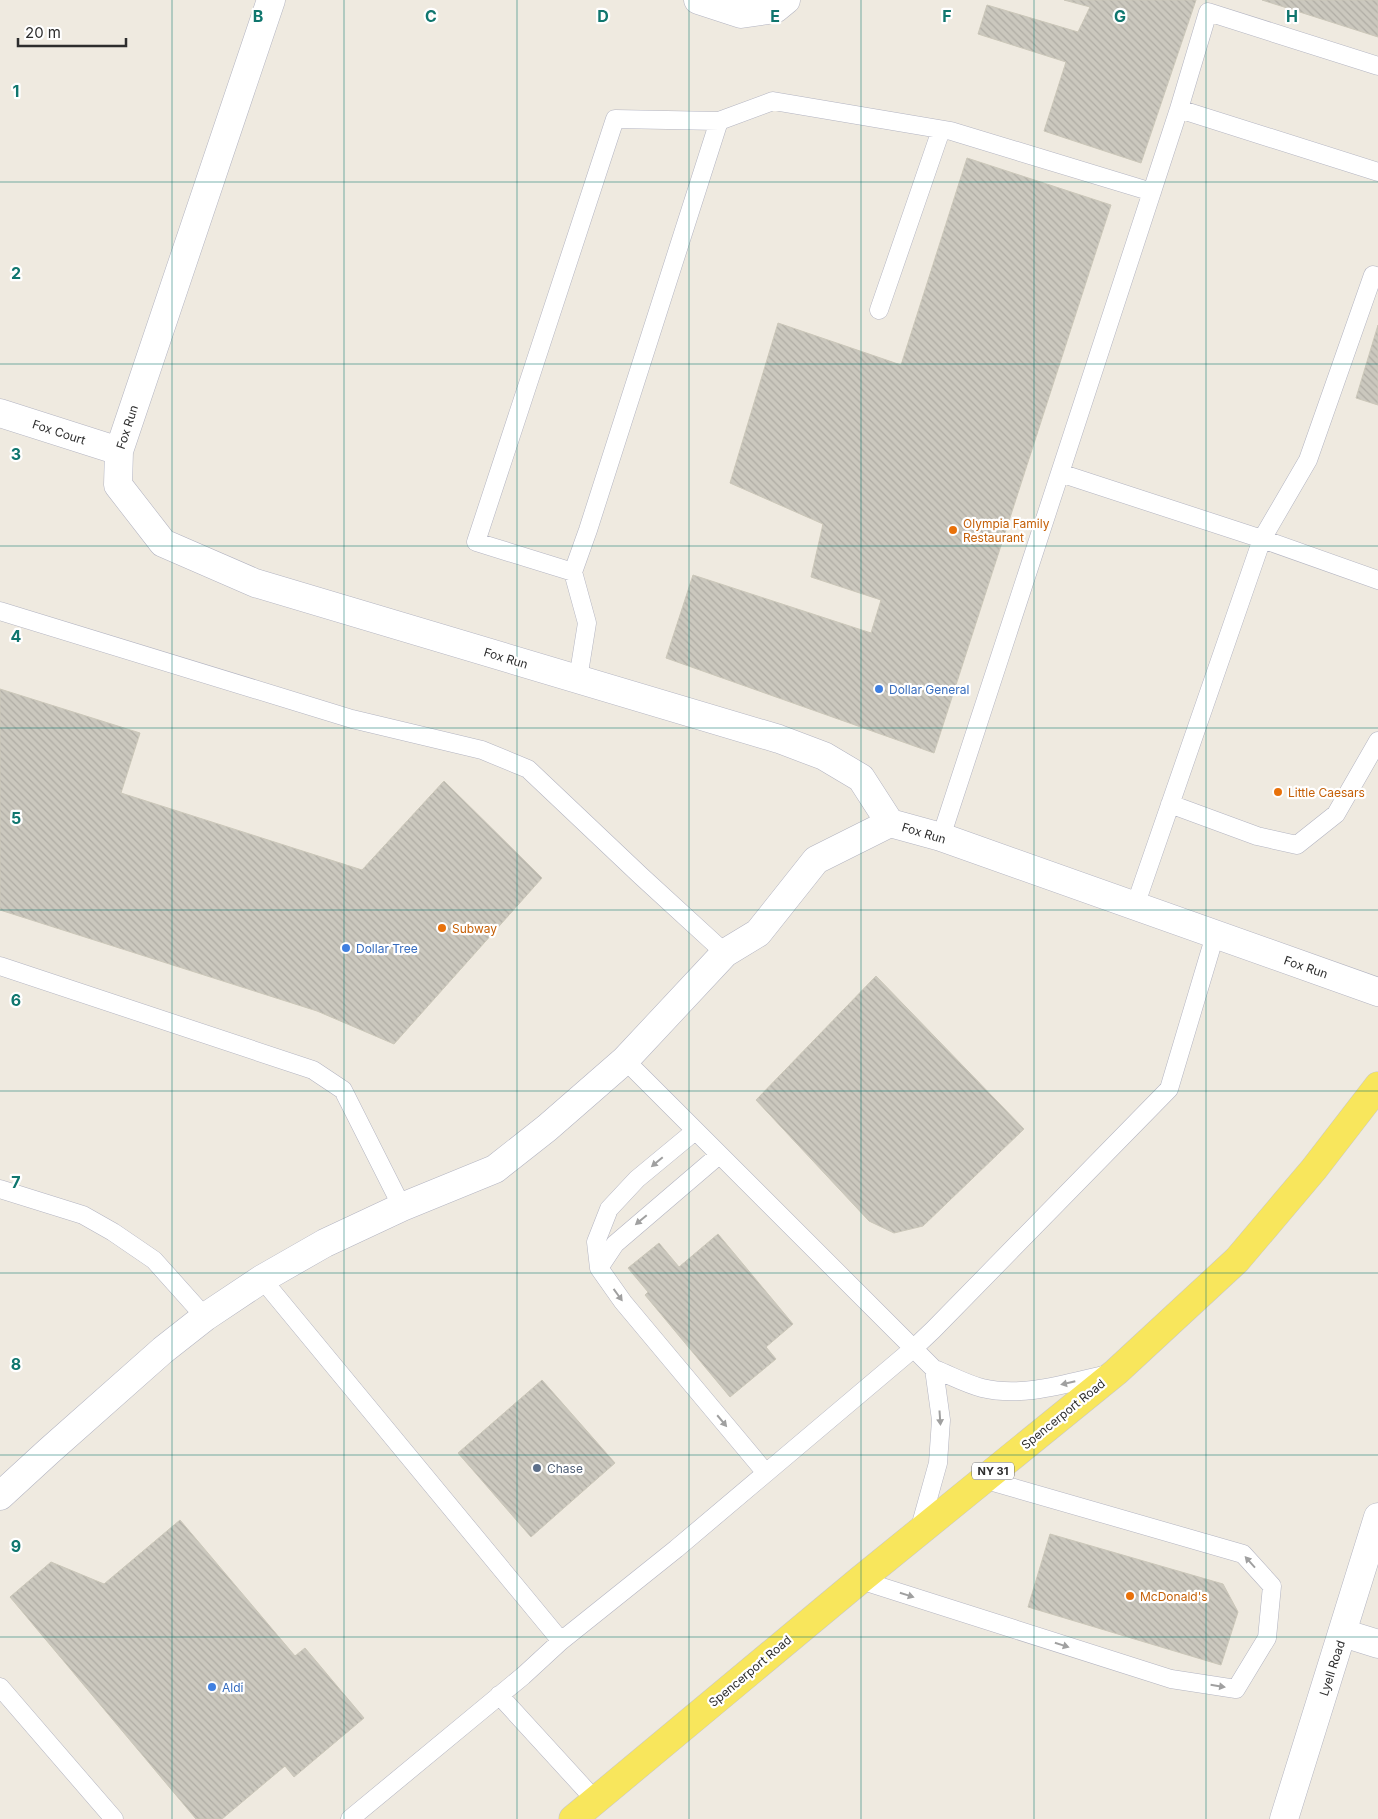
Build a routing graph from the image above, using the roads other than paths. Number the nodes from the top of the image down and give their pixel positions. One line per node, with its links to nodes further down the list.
1 (271, 0): 13 (street, Fox Run)
2 (698, 0): 3 (street)
3 (786, 0)
4 (1378, 66): 5 (lane)
5 (1179, 109): 8 (lane); 9 (lane)
6 (719, 121): 7 (lane); 16 (lane); 16 (lane)
7 (941, 130): 9 (lane); 11 (lane)
8 (1378, 172)
9 (1152, 192): 14 (lane)
10 (1378, 277): 15 (lane)
11 (879, 310)
12 (0, 413): 13 (street, Fox Court)
13 (118, 451): 19 (street, Fox Run)
14 (1060, 473): 15 (lane); 23 (lane)
15 (1262, 539): 17 (lane); 21 (lane)
16 (573, 572): 19 (lane)
17 (1378, 580)
18 (0, 611): 26 (lane)
19 (578, 679): 22 (street, Fox Run)
20 (1378, 741): 21 (lane)
21 (1170, 804): 24 (lane)
22 (890, 823): 23 (street, Fox Run); 26 (street)
23 (941, 837): 24 (street, Fox Run)
24 (1135, 906): 25 (street, Fox Run)
25 (1215, 935): 28 (street, Fox Run); 38 (lane)
26 (725, 953): 29 (street)
27 (0, 966): 34 (lane)
28 (1378, 992)
29 (625, 1060): 31 (lane); 34 (street)
30 (1378, 1086): 40 (main road, Spencerport Road / NY 31)
31 (694, 1131): 32 (lane); 35 (lane, one-way to 35)
32 (718, 1155): 35 (lane, one-way to 35); 38 (lane)
33 (0, 1189): 37 (lane)
34 (402, 1207): 36 (street)
35 (599, 1268): 41 (lane, one-way to 41)
36 (262, 1279): 37 (street); 48 (lane)
37 (205, 1317): 43 (street)
38 (914, 1348): 39 (lane); 41 (lane)
39 (934, 1370): 40 (lane, one-way to 39); 45 (lane, one-way to 45)
40 (1116, 1372): 42 (main road, Spencerport Road / NY 31)
41 (766, 1473): 48 (lane)
42 (984, 1479): 45 (main road, Spencerport Road / NY 31); 46 (lane, one-way to 42)
43 (0, 1496)
44 (1378, 1517): 47 (street, Lyell Road)
45 (918, 1532): 46 (main road, Spencerport Road / NY 31)
46 (860, 1580): 52 (main road, Spencerport Road / NY 31)
47 (1343, 1633): 49 (street); 56 (street, Lyell Road)
48 (561, 1641): 51 (lane)
49 (1378, 1644)
50 (0, 1687): 53 (lane)
51 (499, 1695): 52 (lane); 54 (lane)
52 (595, 1800): 55 (main road, Spencerport Road / NY 31)
53 (114, 1819)
54 (350, 1819)
55 (573, 1819)
56 (1284, 1819)

